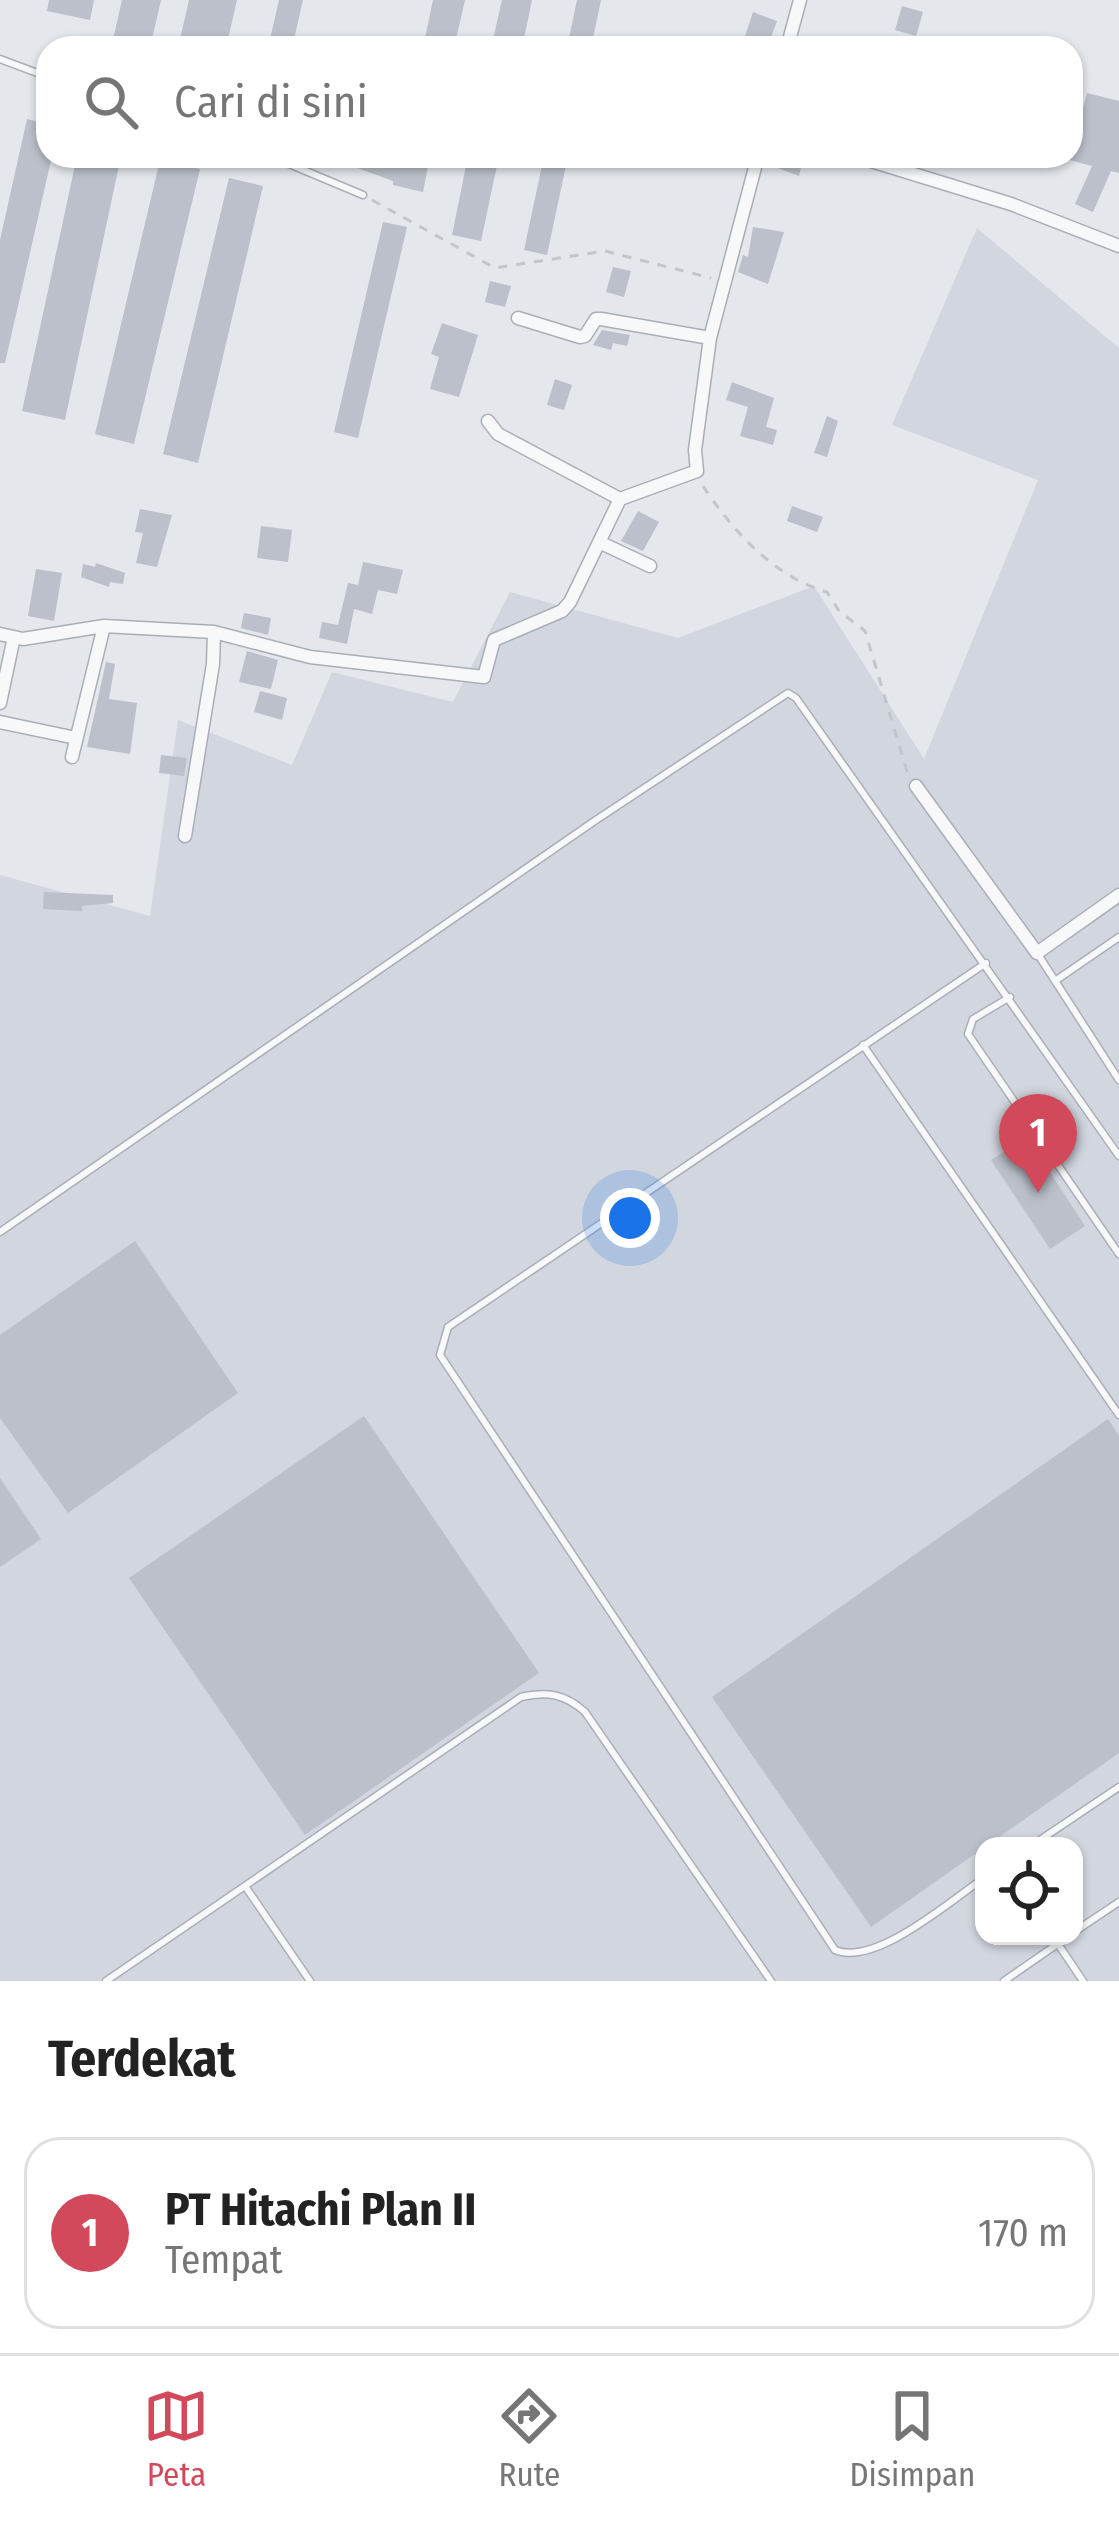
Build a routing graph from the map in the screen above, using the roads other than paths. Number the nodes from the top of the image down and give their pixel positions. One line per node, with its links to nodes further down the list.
1 (800, 0): 2 (street)
2 (790, 36)
3 (0, 59): 4 (lane)
4 (36, 72)
5 (299, 168): 8 (lane)
6 (755, 168): 11 (street)
7 (894, 168): 9 (street)
8 (363, 195)
9 (1119, 246)
10 (518, 318): 11 (street)
11 (710, 338): 13 (street)
12 (488, 421): 13 (street)
13 (620, 499): 14 (street)
14 (599, 542): 15 (street); 17 (street)
15 (650, 566)
16 (104, 626): 17 (street); 18 (street); 21 (street)
17 (214, 632): 24 (street)
18 (7, 635): 19 (street)
19 (0, 703)
20 (0, 722): 21 (street)
21 (76, 738): 22 (street)
22 (72, 758)
23 (916, 787): 27 (street)
24 (185, 836)
25 (1119, 895): 27 (street)
26 (1119, 937): 29 (lane)
27 (1037, 953): 29 (lane)
28 (986, 964): 30 (lane); 31 (lane); 34 (lane)
29 (1055, 981): 32 (lane)
30 (1010, 998): 33 (lane); 35 (lane)
31 (863, 1045): 36 (lane); 39 (lane)
32 (1119, 1080)
33 (1119, 1156)
34 (0, 1232)
35 (1119, 1253)
36 (1119, 1415)
37 (1119, 1787): 38 (lane)
38 (1044, 1837)
39 (975, 1884)
40 (245, 1886): 45 (lane); 46 (lane); 47 (lane)
41 (1119, 1902): 42 (lane)
42 (1083, 1926)
43 (1057, 1945): 48 (lane)
44 (1059, 1945): 49 (lane)
45 (106, 1981)
46 (310, 1981)
47 (771, 1981)
48 (1004, 1981)
49 (1083, 1981)

